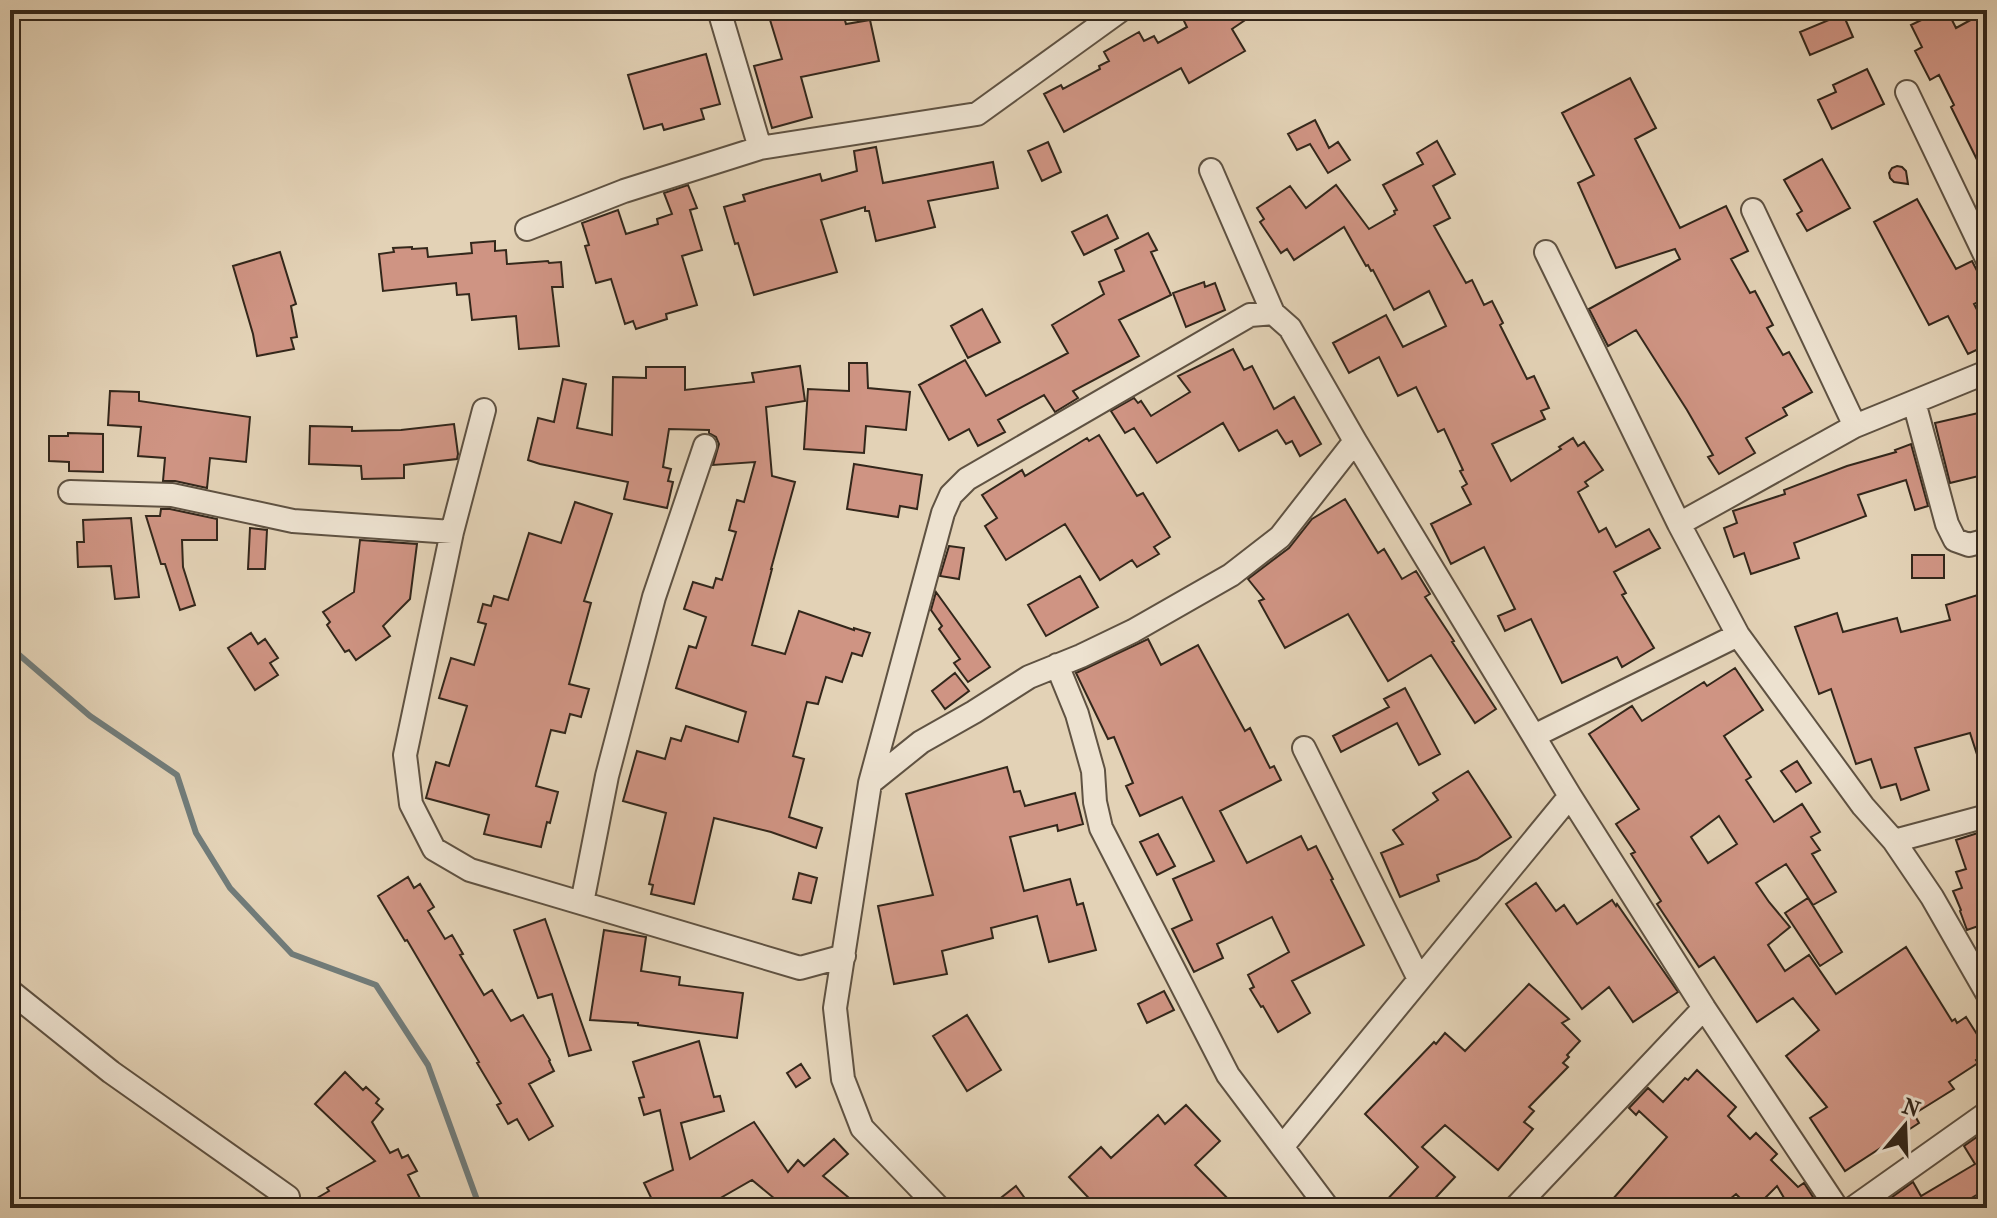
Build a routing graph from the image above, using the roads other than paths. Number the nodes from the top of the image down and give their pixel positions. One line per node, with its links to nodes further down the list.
1 (719, 10): 4 (street)
2 (1121, 10): 4 (street)
3 (1907, 92): 9 (street)
4 (760, 148): 7 (street)
5 (1211, 170): 10 (street)
6 (1753, 210): 14 (street)
7 (527, 229)
8 (1546, 252): 18 (street)
9 (1987, 259)
10 (1273, 313): 15 (street); 25 (street)
11 (1987, 372): 12 (street)
12 (1914, 402): 14 (street); 20 (street)
13 (484, 410): 19 (street)
14 (1855, 426): 18 (street)
15 (1355, 441): 22 (street); 23 (street)
16 (705, 446): 29 (street)
17 (70, 492): 19 (street)
18 (1679, 524): 21 (street)
19 (452, 532): 29 (street)
20 (1987, 540)
21 (1738, 635): 23 (street); 28 (street)
22 (1057, 665): 25 (street); 36 (street)
23 (1534, 736): 26 (street)
24 (1304, 748): 31 (street)
25 (870, 783): 30 (street)
26 (1570, 796): 31 (street); 34 (street)
27 (1987, 816): 28 (street)
28 (1894, 841): 33 (street)
29 (582, 903): 30 (street)
30 (844, 956): 38 (street)
31 (1419, 979): 36 (street)
32 (10, 991): 37 (street)
33 (1987, 993)
34 (1704, 1008): 40 (street); 41 (street)
35 (1987, 1113): 42 (street)
36 (1282, 1147): 39 (street)
37 (288, 1197)
38 (939, 1208)
39 (1328, 1208)
40 (1515, 1208)
41 (1837, 1208)
42 (1853, 1208)

